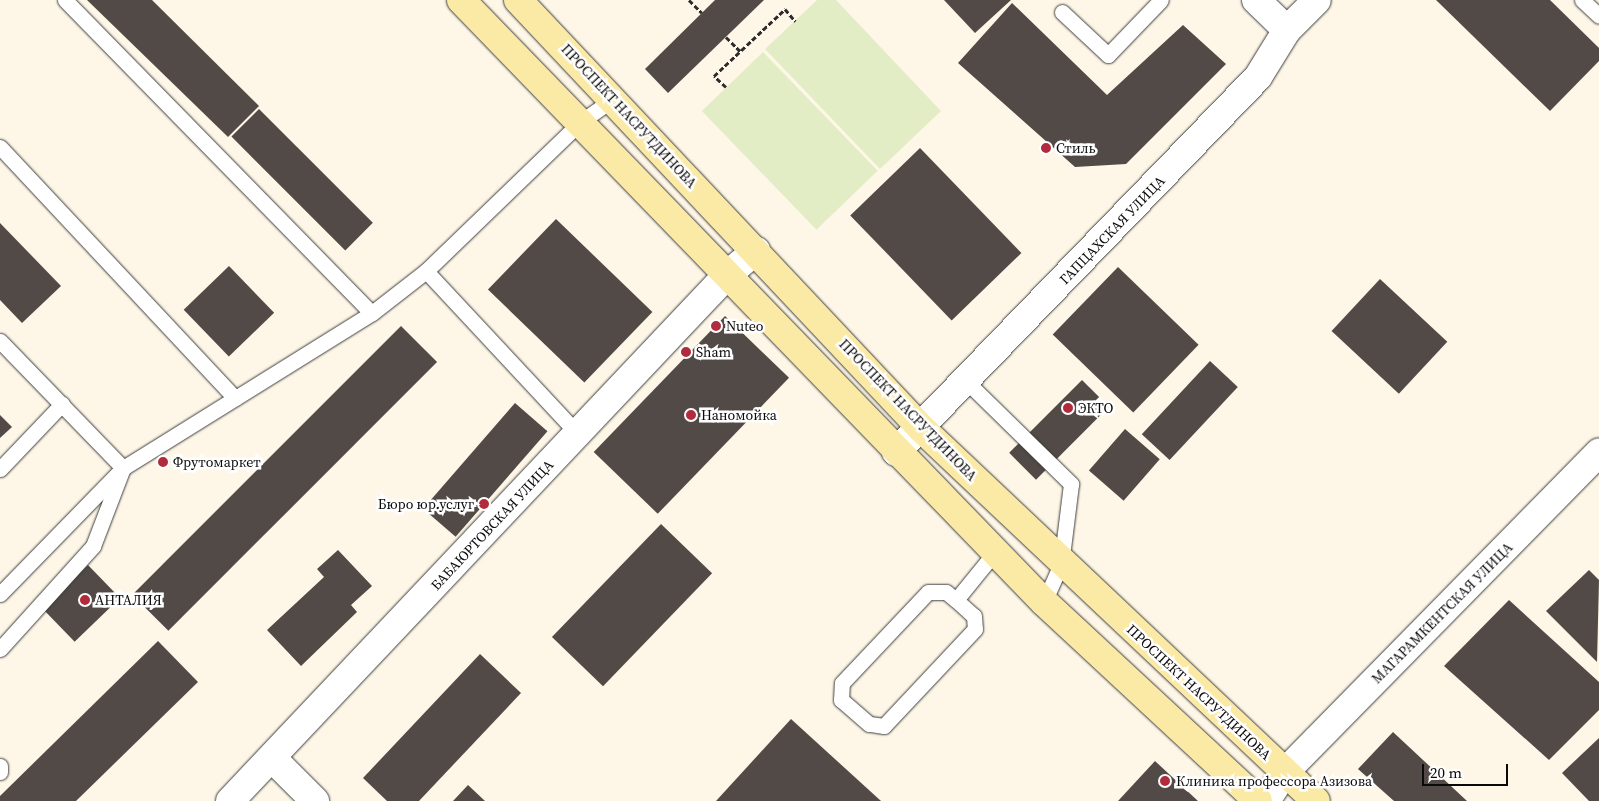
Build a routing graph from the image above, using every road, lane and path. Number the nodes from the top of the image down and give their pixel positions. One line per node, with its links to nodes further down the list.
1 (65, 0): 23 (lane)
2 (461, 0): 18 (main road)
3 (518, 0): 17 (main road, ПРОСПЕКТ НАСРУТДИНОВА)
4 (689, 0): 10 (path)
5 (1161, 0): 9 (lane)
6 (1256, 0): 13 (street)
7 (1317, 0): 13 (street, ГАПЦАХСКАЯ УЛИЦА)
8 (1582, 0): 11 (lane)
9 (1062, 12)
10 (702, 13)
11 (1599, 16)
12 (795, 21): 15 (path)
13 (1287, 30): 25 (street, ГАПЦАХСКАЯ УЛИЦА)
14 (726, 37): 15 (path)
15 (740, 51): 16 (path)
16 (726, 87)
17 (613, 99): 18 (lane); 20 (main road, ПРОСПЕКТ НАСРУТДИНОВА)
18 (580, 123): 21 (lane); 22 (main road)
19 (0, 146): 26 (lane)
20 (756, 251): 22 (street, БАБАЮРТОВСКАЯ УЛИЦА); 28 (main road, ПРОСПЕКТ НАСРУТДИНОВА)
21 (426, 271): 23 (lane); 29 (lane)
22 (727, 275): 29 (street, БАБАЮРТОВСКАЯ УЛИЦА); 30 (main road)
23 (372, 313): 26 (lane)
24 (0, 341): 27 (lane)
25 (967, 382): 28 (street, ГАПЦАХСКАЯ УЛИЦА); 35 (lane)
26 (235, 398): 32 (lane)
27 (62, 404): 32 (lane); 33 (lane)
28 (922, 428): 30 (street, ГАПЦАХСКАЯ УЛИЦА); 35 (main road, ПРОСПЕКТ НАСРУТДИНОВА)
29 (578, 434): 40 (street, БАБАЮРТОВСКАЯ УЛИЦА)
30 (896, 452): 34 (main road)
31 (1599, 453): 43 (street, МАГАРАМКЕНТСКАЯ УЛИЦА)
32 (123, 468): 36 (lane); 39 (lane)
33 (0, 469)
34 (995, 552): 37 (lane); 38 (main road)
35 (1061, 564): 38 (lane); 43 (main road, ПРОСПЕКТ НАСРУТДИНОВА)
36 (0, 594)
37 (956, 600): 37 (lane)
38 (1044, 602): 46 (main road)
39 (0, 649)
40 (272, 758): 44 (street, БАБАЮРТОВСКАЯ УЛИЦА); 45 (street)
41 (0, 766): 42 (lane)
42 (0, 772)
43 (1285, 772): 47 (street, МАГАРАМКЕНТСКАЯ УЛИЦА); 48 (main road, ПРОСПЕКТ НАСРУТДИНОВА)
44 (230, 801)
45 (315, 801)
46 (1258, 801)
47 (1266, 801)
48 (1316, 801)

